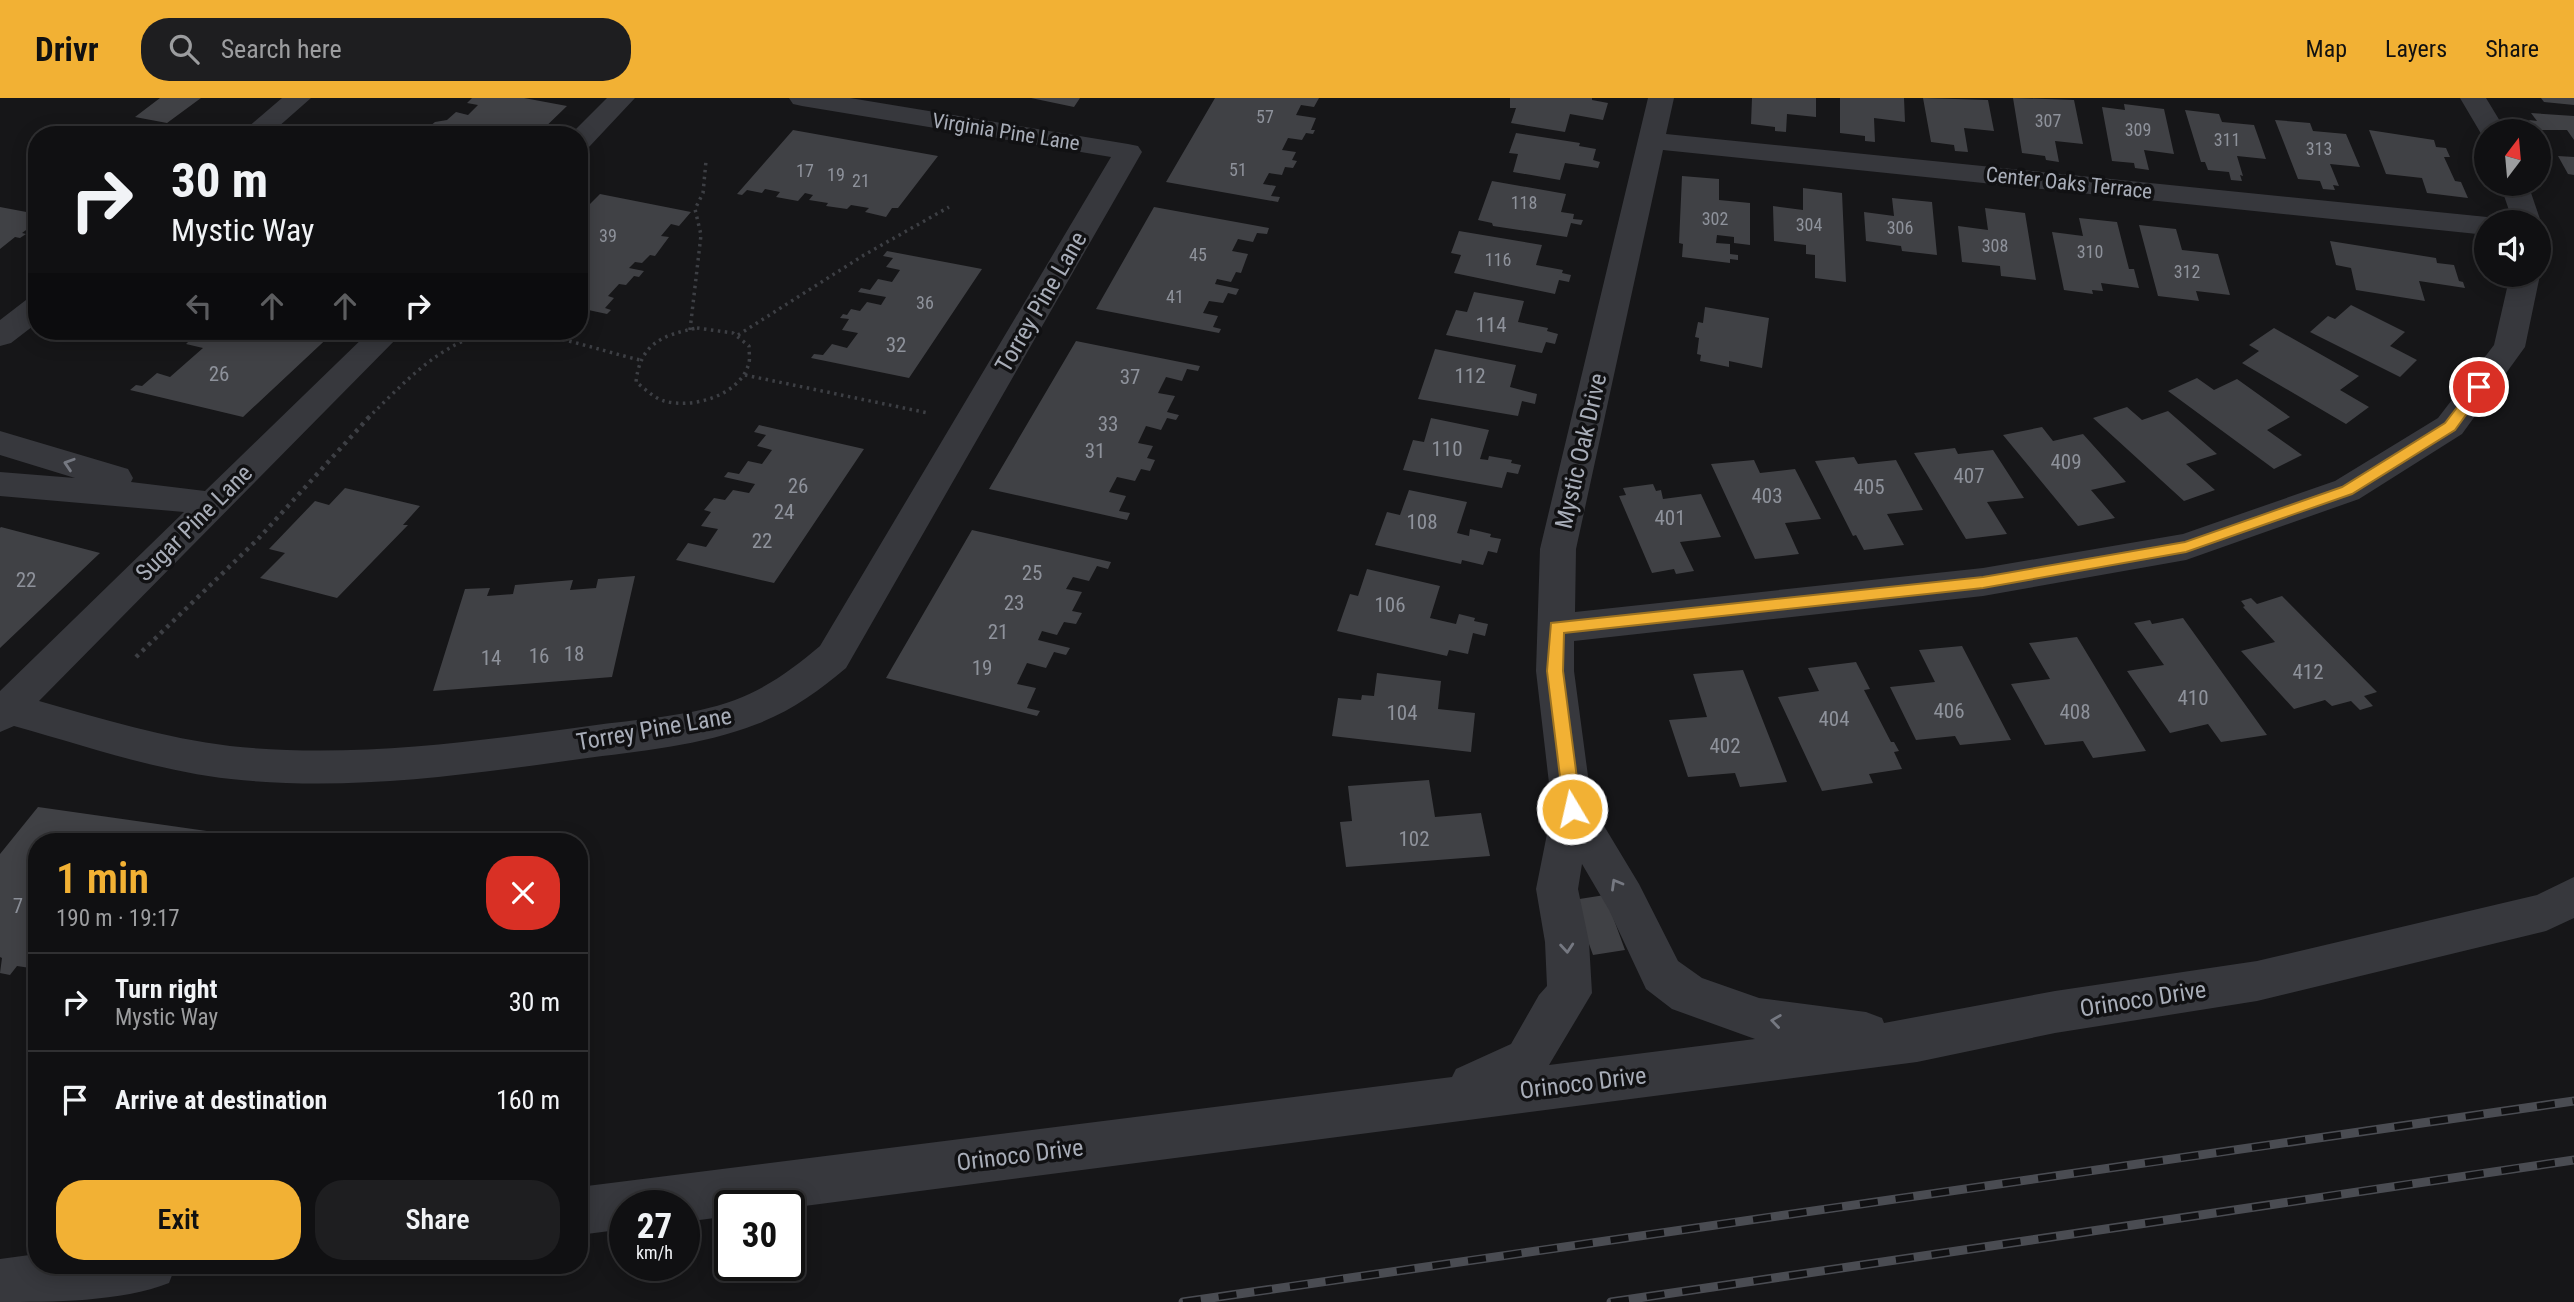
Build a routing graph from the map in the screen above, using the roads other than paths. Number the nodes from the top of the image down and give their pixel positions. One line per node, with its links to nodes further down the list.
1 (298, 98): 7 (street)
2 (622, 98): 8 (street)
3 (802, 98): 10 (street, Virginia Pine Lane)
4 (1661, 98): 9 (street, Mystic Oak Drive)
5 (2473, 98): 6 (street)
6 (2486, 119)
7 (263, 126)
8 (588, 132)
9 (1652, 141): 11 (street, Center Oaks Terrace); 19 (street, Mystic Oak Drive)
10 (1128, 152): 20 (street, Torrey Pine Lane)
11 (2474, 225)
12 (2522, 287): 19 (street)
13 (28, 314): 14 (street)
14 (0, 336)
15 (378, 340): 18 (street, Sugar Pine Lane)
16 (0, 443): 18 (street, one-way to 16)
17 (0, 484): 18 (street)
18 (197, 502): 20 (street, Sugar Pine Lane)
19 (1557, 628): 21 (street, Mystic Oak Drive)
20 (4, 713)
21 (1572, 809): 23 (street, Mystic Oak Drive, one-way to 21); 24 (street, Mystic Oak Drive, one-way to 24)
22 (2574, 896): 23 (street, Orinoco Drive)
23 (1917, 1040): 24 (street, Orinoco Drive)
24 (1435, 1102): 25 (street, Orinoco Drive)
25 (588, 1210)
26 (79, 1274): 27 (street)
27 (0, 1284)

